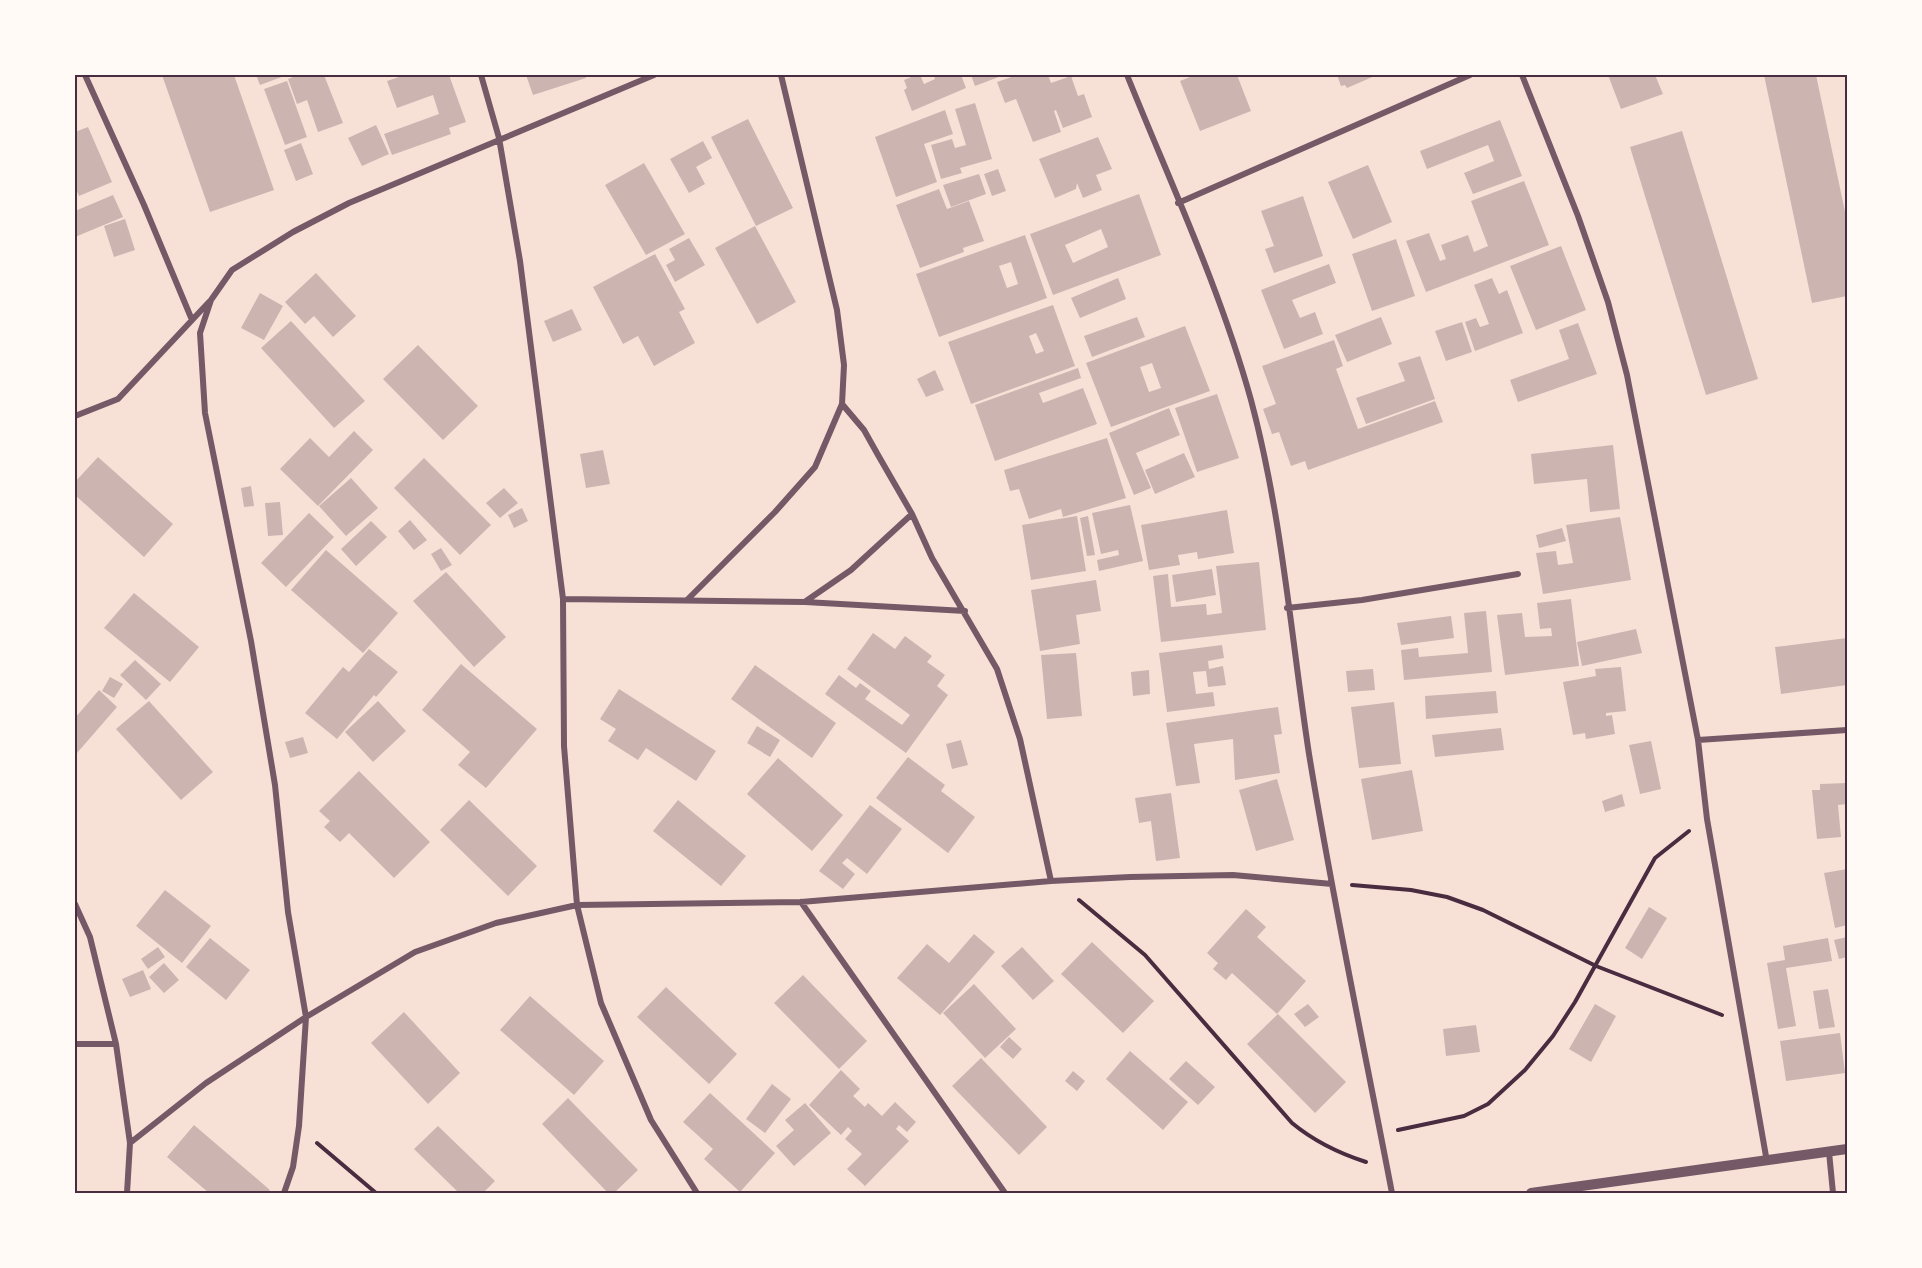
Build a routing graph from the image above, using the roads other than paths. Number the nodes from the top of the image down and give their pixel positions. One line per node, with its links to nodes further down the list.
1 (85, 75): 11 (street)
2 (481, 75): 8 (street)
3 (654, 75): 8 (street)
4 (781, 75): 12 (street)
5 (1127, 75): 9 (street)
6 (1470, 75): 9 (street)
7 (1522, 75): 22 (street)
8 (499, 138): 10 (street); 16 (street)
9 (1178, 202): 19 (street)
10 (211, 300): 11 (street); 28 (street)
11 (192, 321): 13 (street)
12 (842, 404): 14 (street); 17 (street)
13 (75, 416)
14 (912, 514): 18 (street); 20 (street)
15 (1518, 574): 19 (street)
16 (563, 599): 17 (street); 27 (street)
17 (688, 599): 18 (street)
18 (805, 602): 20 (street)
19 (1287, 608): 24 (street)
20 (965, 611): 23 (street)
21 (1847, 730): 22 (street)
22 (1698, 740): 34 (street)
23 (1051, 880): 24 (street); 25 (street)
24 (1332, 884): 39 (street)
25 (801, 902): 27 (street); 38 (street)
26 (75, 904): 30 (street)
27 (577, 905): 28 (street); 37 (street)
28 (306, 1017): 31 (street); 36 (street)
29 (75, 1044): 30 (street)
30 (116, 1044): 31 (street)
31 (130, 1143): 35 (street)
32 (1847, 1149): 33 (street)
33 (1829, 1152): 34 (street); 41 (street)
34 (1767, 1162): 40 (street)
35 (127, 1193)
36 (284, 1193)
37 (697, 1193)
38 (1005, 1193)
39 (1392, 1193)
40 (1531, 1193)
41 (1833, 1193)

